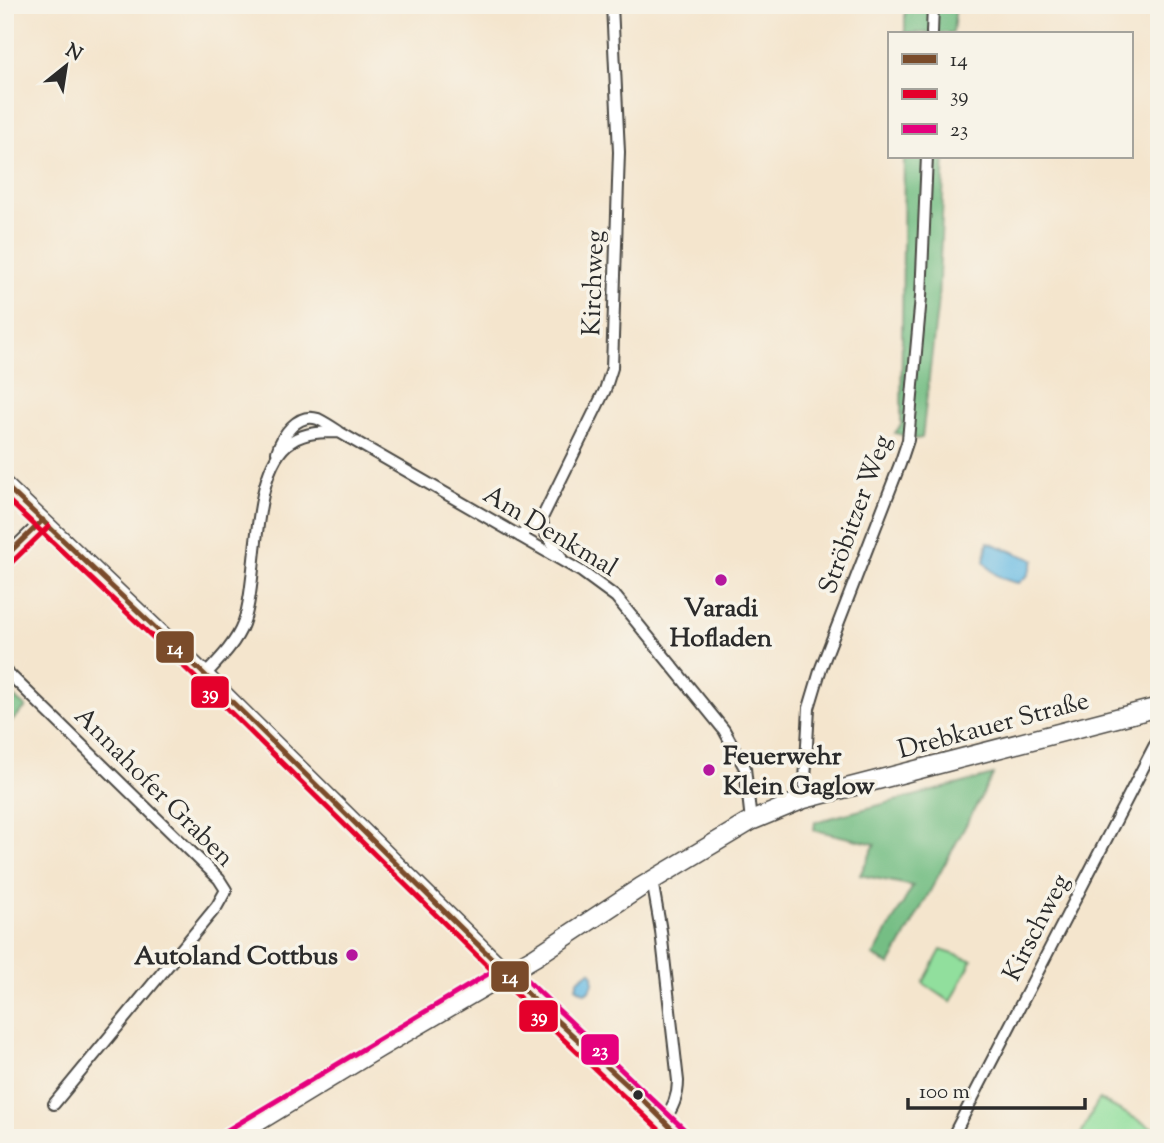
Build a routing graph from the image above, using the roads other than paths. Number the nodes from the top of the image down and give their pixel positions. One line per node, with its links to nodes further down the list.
1 (612, 5): 6 (street, Kirchweg)
2 (933, 5): 3 (street)
3 (932, 32)
4 (926, 158): 15 (street, Ströbitzer Weg)
5 (5, 485): 7 (main road)
6 (542, 518): 8 (street, Kirchweg); 10 (street)
7 (43, 520): 9 (street); 12 (main road)
8 (520, 536): 10 (street, Am Denkmal); 12 (street, Am Denkmal)
9 (5, 557)
10 (565, 562): 16 (street, Am Denkmal)
11 (5, 670): 19 (street, Annahofer Graben)
12 (205, 675): 18 (main road)
13 (1158, 710): 15 (main road, Drebkauer Straße)
14 (1159, 737): 23 (street, Kirschweg)
15 (804, 799): 16 (main road, Drebkauer Straße)
16 (751, 821): 17 (main road, Drebkauer Straße)
17 (652, 880): 18 (main road, Drebkauer Straße); 20 (street)
18 (507, 973): 20 (main road); 21 (main road, Drebkauer Straße)
19 (54, 1104)
20 (663, 1121): 22 (main road)
21 (231, 1138)
22 (681, 1138)
23 (952, 1138)

